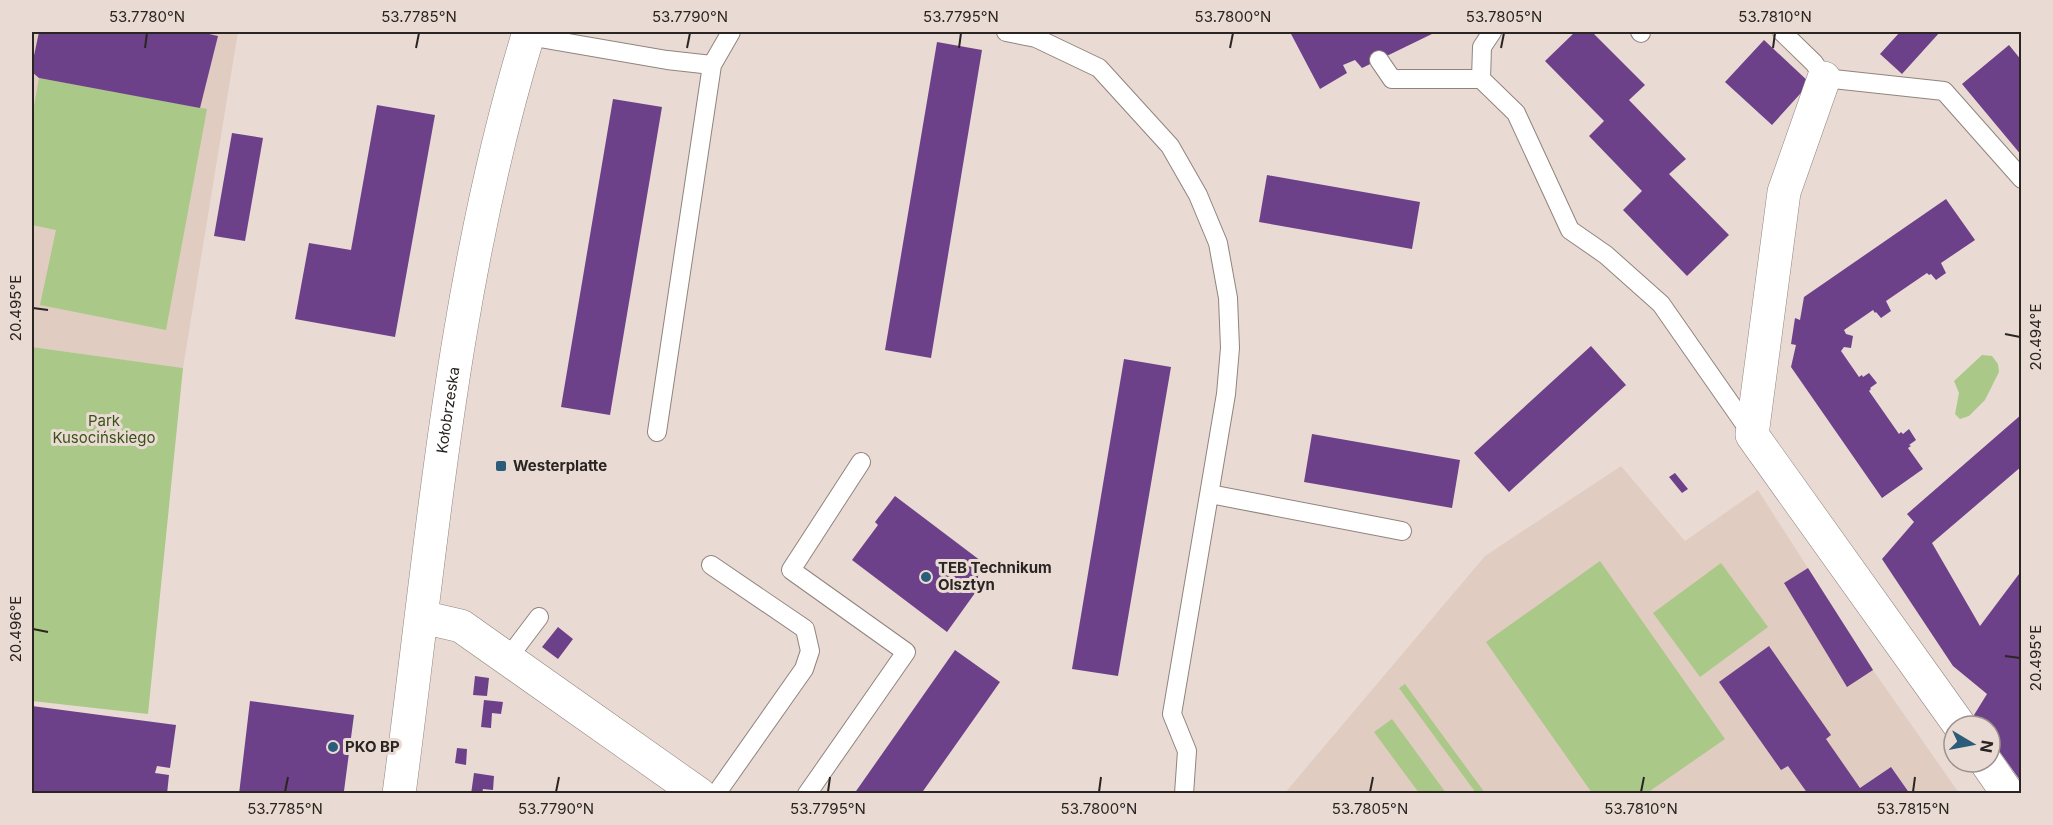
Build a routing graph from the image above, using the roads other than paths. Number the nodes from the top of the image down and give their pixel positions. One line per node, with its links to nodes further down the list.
1 (731, 32): 7 (lane)
2 (1006, 32): 14 (lane)
3 (1492, 32): 9 (lane)
4 (1782, 32): 8 (lane)
5 (529, 34): 7 (lane); 18 (street, Kołobrzeska)
6 (1379, 60): 9 (lane)
7 (712, 65): 11 (lane)
8 (1824, 78): 10 (lane); 12 (street)
9 (1481, 80): 12 (lane)
10 (2022, 179)
11 (657, 432)
12 (1752, 435): 20 (street)
13 (861, 462): 25 (lane)
14 (1210, 494): 15 (lane); 26 (lane)
15 (1402, 531)
16 (711, 565): 24 (lane)
17 (539, 617): 19 (lane)
18 (422, 618): 19 (street); 22 (street, Kołobrzeska)
19 (508, 658): 23 (street)
20 (1951, 714)
21 (1994, 774): 27 (street)
22 (399, 794)
23 (699, 794)
24 (716, 794)
25 (807, 794)
26 (1184, 794)
27 (2008, 794)

